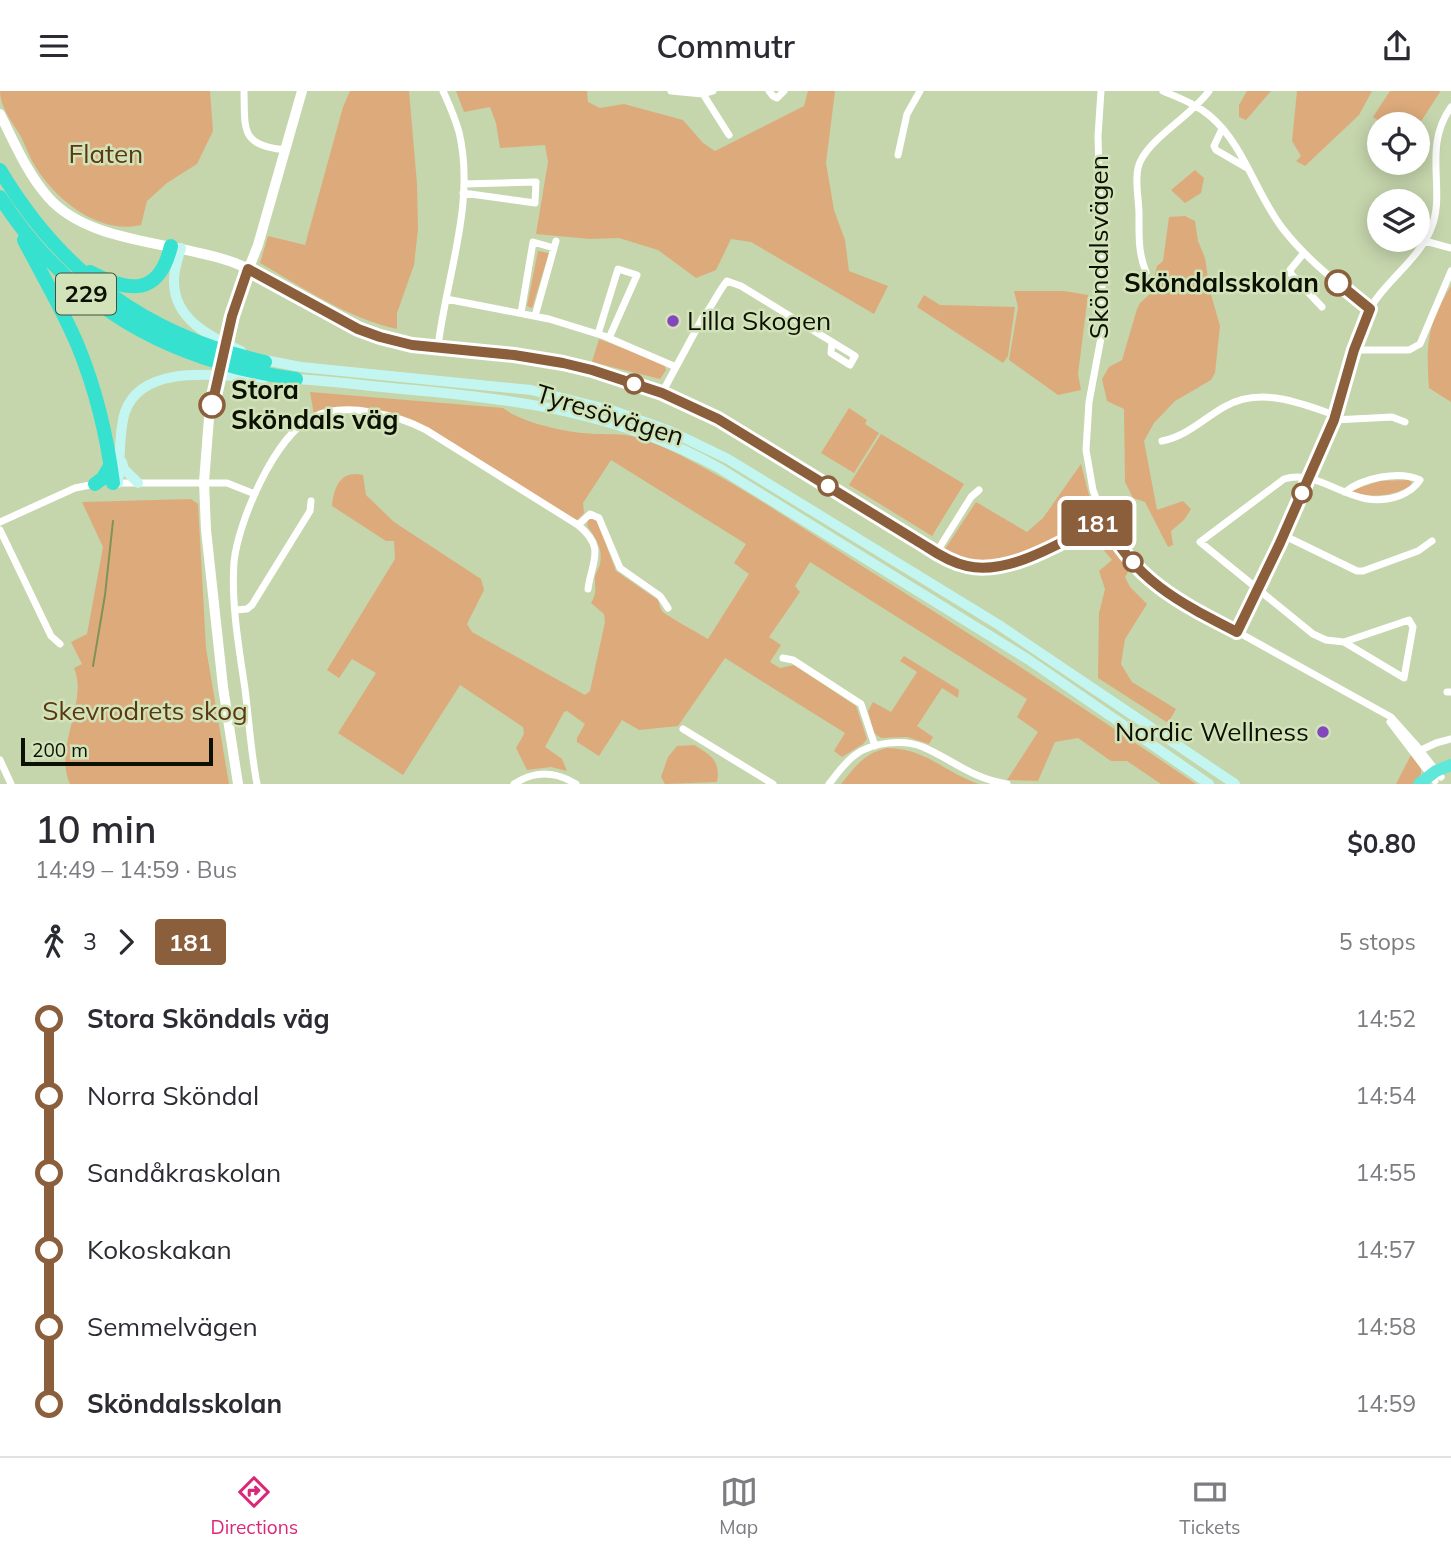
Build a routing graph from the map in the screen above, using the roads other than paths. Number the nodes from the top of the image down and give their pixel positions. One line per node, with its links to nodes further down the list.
1 (244, 91): 18 (street)
2 (302, 91): 18 (street)
3 (443, 91): 22 (street)
4 (671, 91): 12 (street)
5 (713, 91): 12 (street)
6 (769, 91): 7 (street)
7 (784, 91)
8 (920, 91): 19 (street)
9 (1101, 91): 63 (street, Sköndalsvägen)
10 (1163, 91): 13 (street)
11 (1209, 91): 13 (street)
12 (703, 94): 17 (street)
13 (1198, 107): 16 (street); 33 (street)
14 (1451, 107): 24 (street)
15 (0, 114): 26 (street)
16 (1222, 129): 20 (street); 20 (street)
17 (729, 135)
18 (286, 150): 31 (street)
19 (898, 155)
20 (1249, 169): 29 (street)
21 (0, 170): 30 (highway, Tyresövägen / 229)
22 (463, 189): 22 (street); 34 (street)
23 (3, 202): 42 (highway, Tyresövägen / 229); 53 (highway)
24 (1430, 232)
25 (1430, 242): 27 (street)
26 (176, 247): 30 (highway); 31 (street); 42 (main road)
27 (1451, 248)
28 (1416, 252): 36 (street)
29 (1303, 254): 35 (street); 36 (street)
30 (66, 258): 42 (highway, Tyresövägen / 229)
31 (248, 269): 43 (street); 55 (street)
32 (1451, 271): 44 (street)
33 (1146, 272)
34 (446, 299): 37 (street); 43 (street)
35 (1322, 307)
36 (1370, 309): 44 (street)
37 (521, 313): 38 (street); 38 (street)
38 (535, 316): 39 (street)
39 (598, 334): 40 (street); 40 (street)
40 (609, 338): 47 (street)
41 (832, 342): 47 (street)
42 (202, 345): 46 (highway, Tyresövägen / 229)
43 (438, 348): 49 (street)
44 (1354, 350): 50 (street)
45 (265, 362): 46 (highway, Tyresövägen / 229); 94 (main road, Tyresövägen / 229)
46 (236, 363): 48 (highway, Tyresövägen / 229); 53 (main road)
47 (676, 366): 49 (street)
48 (296, 379): 93 (main road, Tyresövägen / 229)
49 (662, 393): 69 (street)
50 (1334, 418): 51 (street); 52 (street); 54 (street)
51 (1405, 422)
52 (1162, 441)
53 (116, 462): 56 (highway); 57 (main road); 58 (highway)
54 (1308, 477): 60 (street); 67 (street); 71 (street)
55 (204, 482): 57 (street); 61 (street); 86 (street)
56 (116, 483): 57 (street); 58 (street)
57 (138, 483)
58 (94, 484): 64 (street)
59 (979, 490): 69 (street)
60 (1345, 492): 60 (street)
61 (255, 494): 65 (street); 73 (street)
62 (311, 501): 73 (street)
63 (1105, 520): 69 (street); 74 (street, Sköndalsvägen)
64 (0, 522)
65 (578, 525): 70 (street); 72 (street)
66 (1, 533): 76 (street)
67 (1283, 535): 68 (street); 71 (street)
68 (1432, 541)
69 (936, 553)
70 (588, 589)
71 (1258, 591): 74 (street); 75 (street)
72 (668, 608)
73 (236, 610): 87 (street)
74 (1237, 632): 81 (street, Sköndalsvägen)
75 (1344, 642): 75 (street)
76 (60, 644)
77 (783, 658): 80 (street)
78 (683, 729): 90 (street)
79 (1451, 740): 81 (street)
80 (875, 746): 91 (street); 92 (street)
81 (1418, 752): 84 (street, Sköndalsvägen)
82 (0, 760): 85 (street)
83 (1451, 765): 84 (highway)
84 (1437, 777): 95 (highway)
85 (11, 784)
86 (238, 784)
87 (257, 784)
88 (514, 784): 89 (street)
89 (576, 784)
90 (773, 784)
91 (830, 784)
92 (1007, 784)
93 (1209, 784)
94 (1235, 784)
95 (1419, 784)

